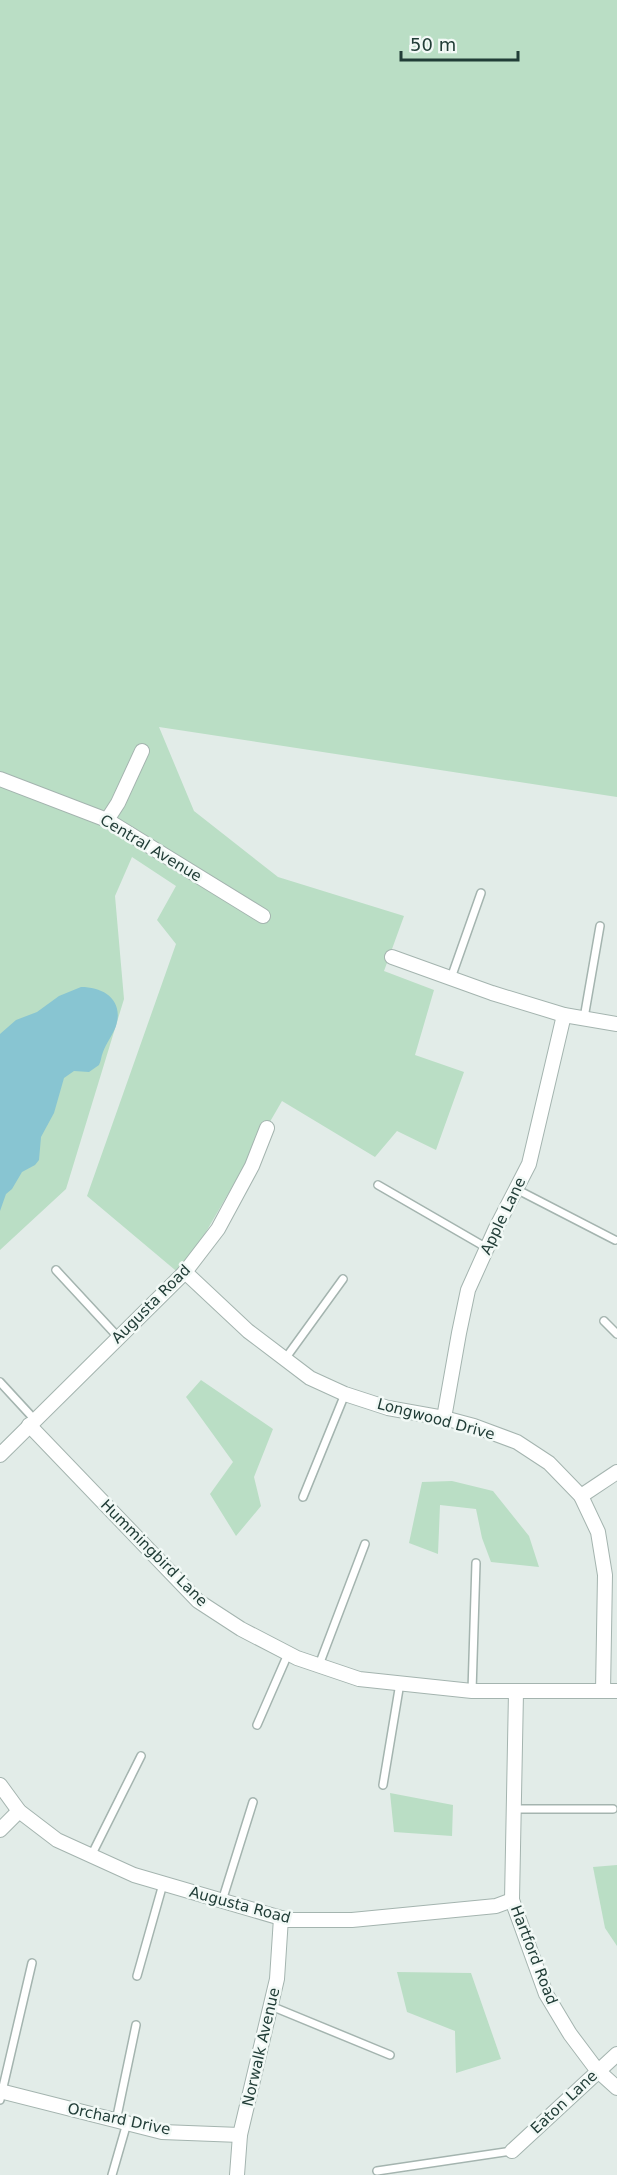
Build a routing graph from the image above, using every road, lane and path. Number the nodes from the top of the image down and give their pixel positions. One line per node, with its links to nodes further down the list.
1 (142, 751): 3 (street)
2 (0, 779): 3 (street, Central Avenue)
3 (107, 820): 5 (street, Central Avenue)
4 (481, 893): 8 (lane)
5 (263, 916)
6 (600, 926): 10 (lane)
7 (392, 957): 8 (street)
8 (451, 979): 9 (street)
9 (564, 1015): 10 (street); 14 (street, Apple Lane)
10 (584, 1019): 11 (street)
11 (617, 1024)
12 (267, 1128): 18 (street, Augusta Road)
13 (378, 1185): 16 (lane)
14 (516, 1189): 15 (lane); 16 (street, Apple Lane)
15 (615, 1240)
16 (488, 1248): 26 (street, Apple Lane)
17 (56, 1270): 22 (lane)
18 (185, 1272): 22 (street, Augusta Road); 23 (street, Longwood Drive)
19 (343, 1279): 23 (lane)
20 (604, 1321): 21 (lane)
21 (617, 1334)
22 (119, 1338): 27 (street, Augusta Road)
23 (284, 1360): 25 (street, Longwood Drive)
24 (0, 1382): 27 (lane)
25 (345, 1394): 26 (street, Longwood Drive); 31 (lane)
26 (444, 1418): 30 (street, Longwood Drive)
27 (32, 1422): 28 (street, Augusta Road); 34 (street, Hummingbird Lane)
28 (0, 1455)
29 (617, 1472): 30 (street)
30 (581, 1496): 38 (street, Longwood Drive)
31 (303, 1497)
32 (365, 1544): 35 (lane)
33 (476, 1563): 37 (lane)
34 (288, 1654): 35 (street, Hummingbird Lane); 41 (lane)
35 (319, 1665): 36 (street, Hummingbird Lane)
36 (400, 1683): 37 (street, Hummingbird Lane); 44 (lane)
37 (472, 1691): 40 (street, Hummingbird Lane)
38 (603, 1691): 39 (street, Hummingbird Lane); 40 (street, Hummingbird Lane)
39 (617, 1691)
40 (516, 1692): 46 (street, Hartford Road)
41 (257, 1725)
42 (141, 1756): 50 (lane)
43 (0, 1785): 48 (street, Augusta Road)
44 (383, 1785)
45 (253, 1802): 53 (lane)
46 (514, 1809): 47 (lane); 52 (street, Hartford Road)
47 (613, 1809)
48 (19, 1811): 49 (street); 50 (street, Augusta Road)
49 (0, 1830)
50 (91, 1856): 51 (street, Augusta Road)
51 (163, 1884): 53 (street, Augusta Road); 56 (lane)
52 (512, 1900): 54 (street, Augusta Road); 61 (street, Hartford Road)
53 (222, 1901): 54 (street, Augusta Road)
54 (281, 1918): 57 (street, Norwalk Avenue)
55 (32, 1963): 63 (lane)
56 (137, 1976)
57 (271, 2006): 60 (lane); 65 (street, Norwalk Avenue)
58 (136, 2025): 64 (lane)
59 (617, 2054): 61 (street, Eaton Lane)
60 (390, 2055)
61 (597, 2070): 62 (street, Hartford Road); 66 (street, Eaton Lane)
62 (617, 2088)
63 (1, 2094): 64 (street, Orchard Drive)
64 (121, 2122): 65 (street, Orchard Drive); 68 (lane)
65 (240, 2135): 69 (street, Norwalk Avenue)
66 (512, 2151): 67 (lane)
67 (377, 2171)
68 (112, 2175)
69 (237, 2175)

